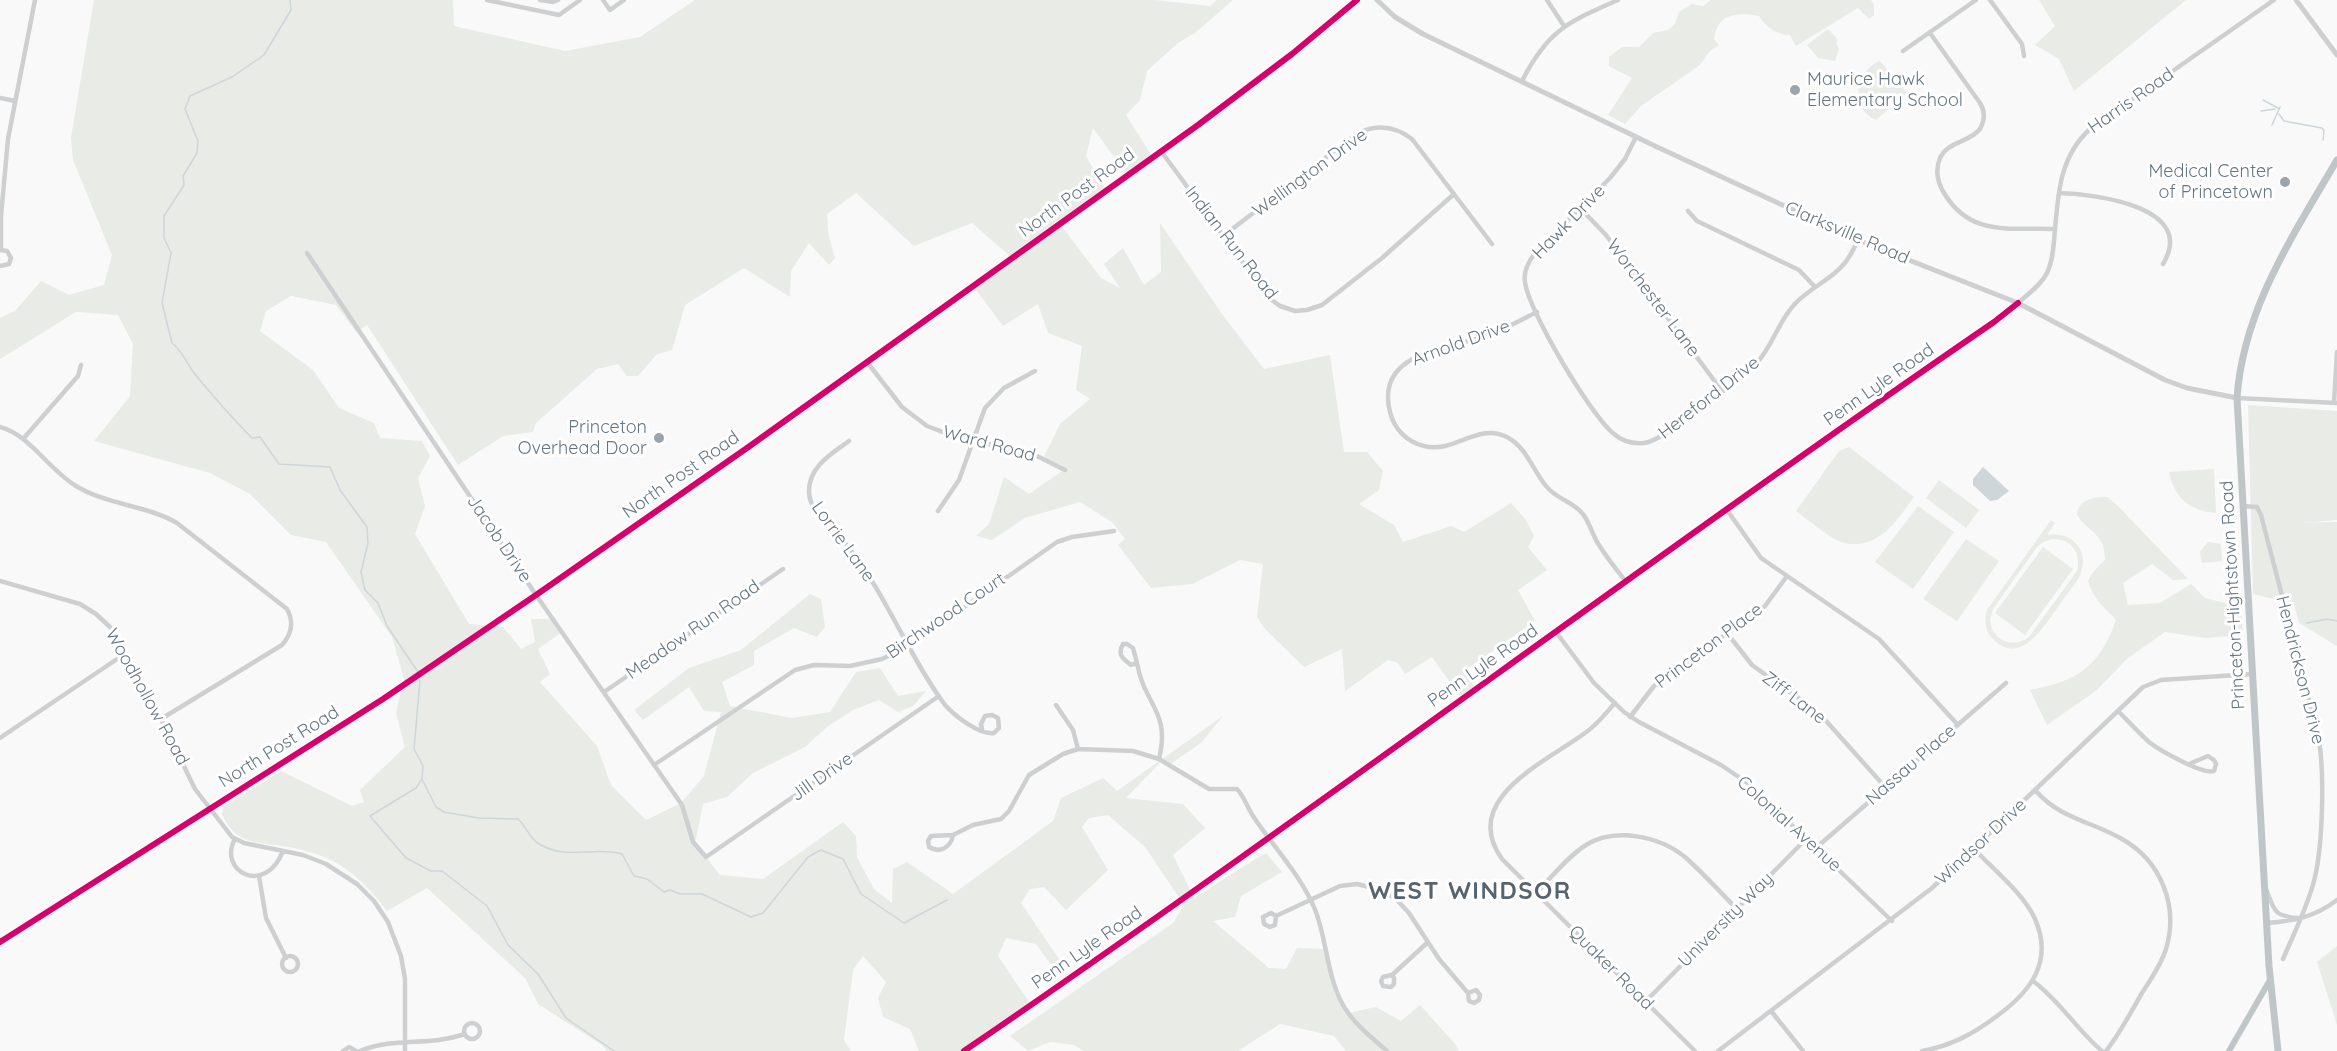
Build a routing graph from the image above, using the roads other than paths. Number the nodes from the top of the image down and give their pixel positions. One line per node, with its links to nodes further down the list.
1 (35, 0): 25 (street)
2 (487, 0): 17 (street)
3 (525, 0): 17 (street)
4 (542, 0): 5 (street)
5 (558, 0)
6 (580, 0): 17 (street)
7 (603, 0): 8 (street)
8 (624, 0)
9 (1357, 0): 27 (street, North Post Road)
10 (1377, 0): 23 (street, Clarksville Road)
11 (1547, 0): 18 (street)
12 (1618, 0): 18 (street)
13 (1976, 0): 19 (street)
14 (1990, 0): 22 (street)
15 (2274, 0): 29 (street, Harris Road)
16 (2296, 0): 21 (street)
17 (524, 8)
18 (1564, 26): 23 (street)
19 (1930, 33): 20 (street); 34 (street)
20 (1903, 51)
21 (2337, 55)
22 (2024, 56)
23 (1522, 81): 26 (street, Clarksville Road)
24 (0, 98): 25 (street)
25 (15, 101): 33 (street)
26 (1636, 136): 31 (street, Hawk Drive); 36 (street, Clarksville Road)
27 (1161, 151): 35 (street, Indian Run Road); 46 (street, North Post Road)
28 (2337, 160): 50 (main road, Princeton-Hightstown Road)
29 (2059, 193): 34 (street, Harris Road); 40 (street)
30 (1454, 194): 35 (street, Wellington Drive); 35 (street, Indian Run Road); 37 (street, Wellington Drive)
31 (1580, 208): 44 (street, Hawk Drive); 49 (street, Worchester Lane)
32 (1688, 211): 42 (street)
33 (1, 216): 38 (street)
34 (2055, 229): 43 (street, Harris Road)
35 (1223, 236)
36 (1858, 240): 42 (street, Hereford Drive); 43 (street, Clarksville Road)
37 (1492, 244)
38 (0, 250): 41 (street)
39 (307, 253): 65 (street, Jacob Drive)
40 (2163, 264)
41 (0, 266)
42 (1815, 287): 49 (street, Hereford Drive)
43 (2018, 303): 50 (street, Clarksville Road); 58 (street, Penn Lyle Road)
44 (1537, 312): 49 (street, Hereford Drive); 64 (street, Arnold Drive)
45 (2337, 351): 51 (street)
46 (867, 362): 54 (street, Ward Road); 65 (street, North Post Road)
47 (81, 365): 53 (street)
48 (1035, 371): 54 (street)
49 (1722, 391)
50 (2236, 398): 51 (street, Clarksville Road); 57 (main road, Princeton-Hightstown Road)
51 (2335, 403)
52 (0, 427): 53 (street)
53 (23, 439): 79 (street)
54 (972, 440): 56 (street, Ward Road); 59 (street)
55 (849, 441): 68 (street, Lorrie Lane)
56 (1065, 470)
57 (2242, 506): 71 (main road, Princeton-Hightstown Road); 105 (street, Hendrickson Drive)
58 (1727, 510): 62 (street); 64 (street, Penn Lyle Road)
59 (938, 511)
60 (1114, 531): 68 (street, Birchwood Court)
61 (783, 569): 73 (street, Meadow Run Road)
62 (1787, 576): 67 (street, Princeton Place); 80 (street)
63 (0, 581): 69 (street, Woodhollow Road)
64 (1626, 582): 66 (street, Penn Lyle Road)
65 (536, 595): 73 (street, Jacob Drive); 89 (street, North Post Road)
66 (1557, 632): 75 (street, Colonial Avenue); 91 (street, Penn Lyle Road)
67 (1727, 633): 78 (street, Princeton Place); 87 (street, Ziff Lane)
68 (909, 646): 74 (street, Lorrie Lane); 86 (street, Birchwood Court)
69 (126, 653): 79 (street, Woodhollow Road); 82 (street)
70 (1137, 663): 70 (street); 84 (street)
71 (2252, 674): 77 (street, Windsor Drive); 99 (main road, Princeton-Hightstown Road)
72 (2006, 683): 80 (street, Nassau Place)
73 (604, 692): 86 (street, Jacob Drive)
74 (939, 696): 81 (street, Lorrie Lane); 97 (street, Jill Drive)
75 (1614, 703): 78 (street, Colonial Avenue); 100 (street, Quaker Road)
76 (1056, 705): 83 (street)
77 (2118, 711): 85 (street); 88 (street, Windsor Drive)
78 (1630, 717): 92 (street, Colonial Avenue)
79 (161, 719): 89 (street, Woodhollow Road)
80 (1958, 725): 87 (street, Nassau Place)
81 (982, 729): 81 (street)
82 (0, 738)
83 (1078, 749): 84 (street); 90 (street)
84 (1159, 759): 91 (street)
85 (2189, 764): 85 (street)
86 (654, 765): 97 (street, Jacob Drive)
87 (1886, 788): 94 (street, Nassau Place)
88 (2036, 790): 95 (street, Windsor Drive); 129 (street)
89 (209, 809): 93 (street, Woodhollow Road); 108 (street, North Post Road)
90 (953, 835): 90 (street)
91 (1269, 837): 101 (street); 123 (street, Penn Lyle Road)
92 (1807, 838): 94 (street, Colonial Avenue); 103 (street, University Way)
93 (235, 839): 96 (street); 98 (street)
94 (1817, 847): 106 (street, Colonial Avenue)
95 (1974, 849): 106 (street, Windsor Drive); 114 (street)
96 (283, 851): 98 (street); 119 (street)
97 (706, 857)
98 (259, 876): 110 (street)
99 (2265, 886): 105 (street); 107 (main road, Princeton-Hightstown Road)
100 (1536, 893): 103 (street); 116 (street, Quaker Road)
101 (1310, 899): 104 (street); 109 (street); 124 (street)
102 (2337, 900): 105 (street)
103 (1737, 909): 116 (street, University Way)
104 (1276, 916)
105 (2301, 919): 107 (street); 111 (street)
106 (1892, 921): 117 (street, Windsor Drive)
107 (2267, 923): 113 (main road, Princeton-Hightstown Road)
108 (0, 942)
109 (1427, 943): 112 (street); 115 (street)
110 (286, 958)
111 (2283, 959)
112 (1392, 975)
113 (2270, 980): 130 (main road); 131 (main road, Princeton-Hightstown Road)
114 (2033, 981): 128 (street); 129 (street)
115 (1468, 993)
116 (1646, 1001): 125 (street, Quaker Road)
117 (1771, 1011): 126 (street, Windsor Drive); 127 (street)
118 (465, 1034): 119 (street)
119 (405, 1042): 121 (street); 122 (street)
120 (343, 1051): 121 (street)
121 (358, 1051)
122 (405, 1051)
123 (964, 1051)
124 (1387, 1051)
125 (1695, 1051)
126 (1718, 1051)
127 (1803, 1051)
128 (1922, 1051)
129 (2104, 1051)
130 (2229, 1051)
131 (2278, 1051)

